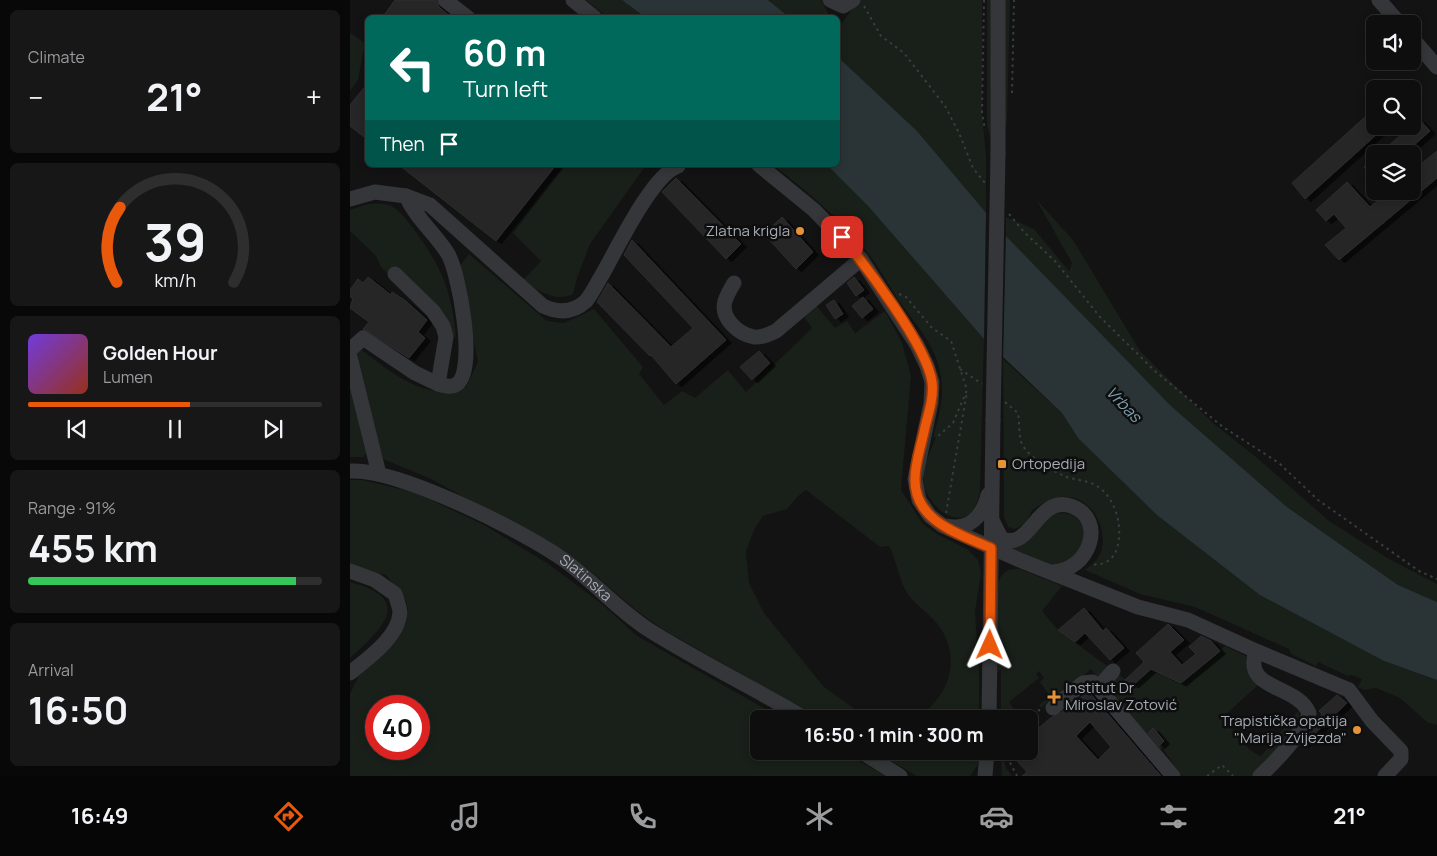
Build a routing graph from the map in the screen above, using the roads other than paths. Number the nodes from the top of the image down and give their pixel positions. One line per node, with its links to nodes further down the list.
1 (444, 0): 7 (street)
2 (573, 0): 8 (street)
3 (830, 0): 6 (street)
4 (998, 0): 24 (street, bridge)
5 (1379, 0): 9 (street)
6 (854, 1)
7 (464, 15)
8 (591, 15)
9 (1392, 15)
10 (1421, 48): 11 (street)
11 (1437, 67)
12 (670, 167): 14 (street)
13 (761, 167): 16 (street)
14 (406, 196): 15 (street); 21 (street)
15 (350, 199)
16 (861, 259): 18 (street); 26 (street)
17 (394, 274): 21 (street)
18 (734, 283)
19 (350, 350): 21 (street)
20 (350, 357): 23 (street)
21 (438, 384)
22 (350, 471): 23 (street, Slatinska)
23 (379, 474): 35 (street, Slatinska)
24 (991, 479): 25 (street); 26 (street)
25 (991, 509): 27 (street); 29 (street)
26 (944, 521): 27 (street)
27 (991, 548): 29 (street); 36 (street)
28 (350, 571): 32 (street)
29 (1053, 572): 30 (street)
30 (1256, 651): 42 (street); 43 (street)
31 (1113, 671): 33 (street)
32 (350, 673)
33 (1098, 688): 34 (street); 41 (street)
34 (1053, 708)
35 (790, 710)
36 (989, 710)
37 (874, 760): 40 (street)
38 (985, 760): 39 (street)
39 (983, 774)
40 (900, 776)
41 (1173, 776)
42 (1260, 776)
43 (1385, 776)

